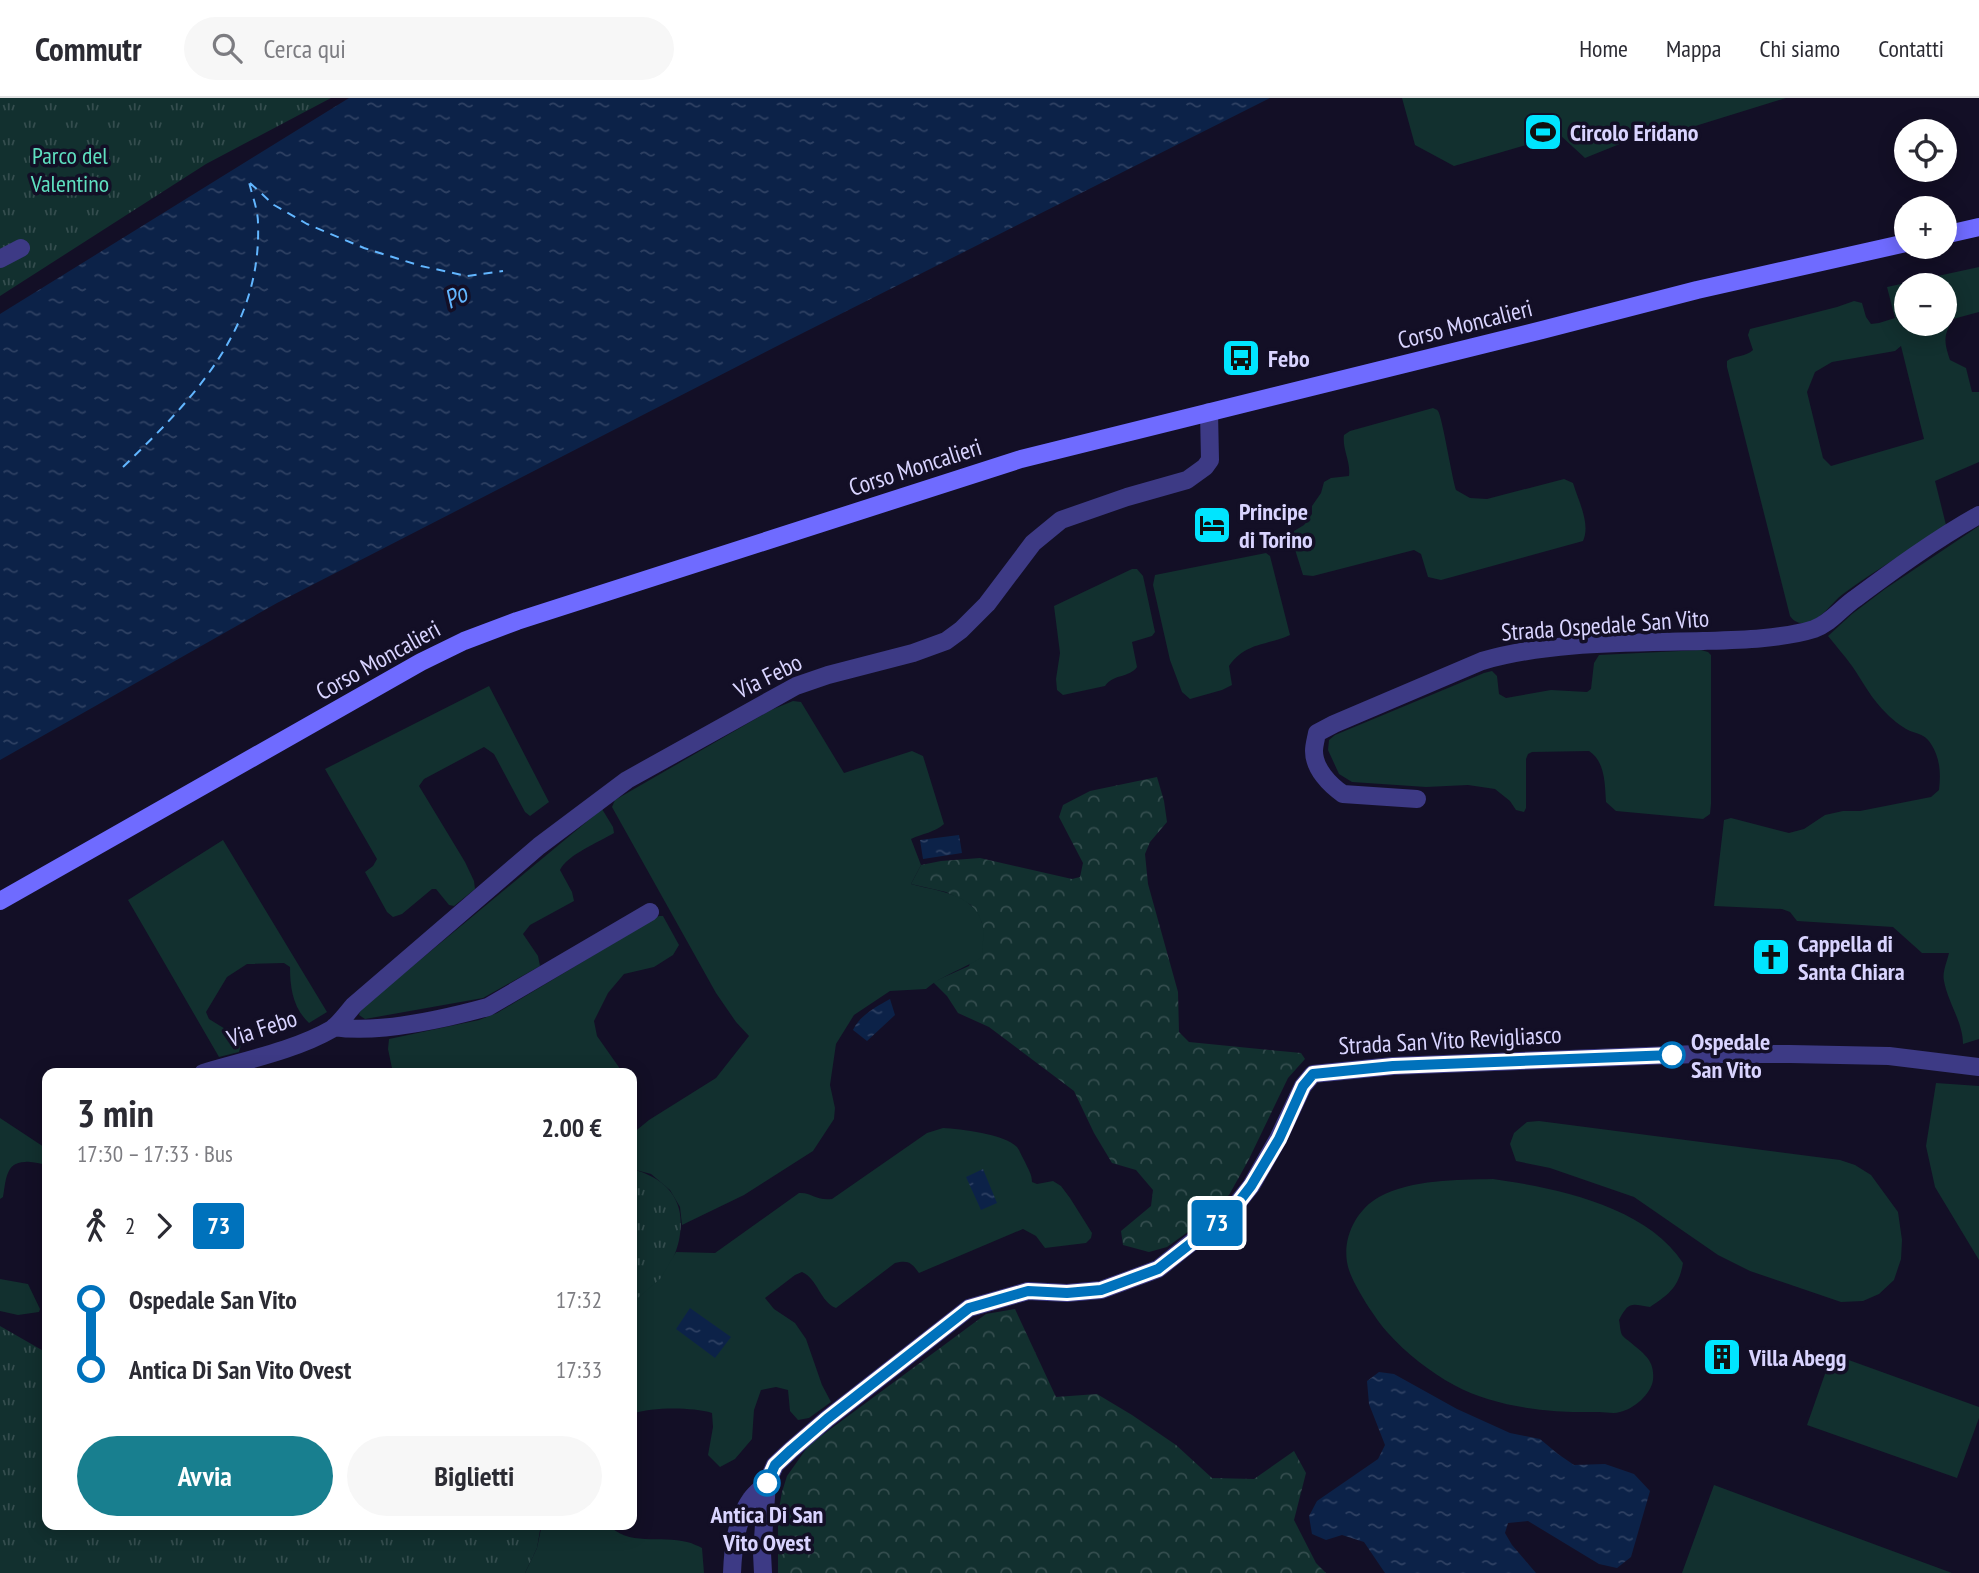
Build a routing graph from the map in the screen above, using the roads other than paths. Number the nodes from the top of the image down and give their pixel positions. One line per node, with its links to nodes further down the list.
1 (1979, 227): 2 (main road)
2 (1957, 232)
3 (1894, 246): 6 (main road, Corso Moncalieri)
4 (22, 248): 5 (street)
5 (0, 259)
6 (1209, 412): 9 (main road, Corso Moncalieri); 11 (street, Via Febo)
7 (1979, 515): 8 (street, Strada Ospedale San Vito)
8 (1417, 800)
9 (0, 901)
10 (650, 912): 11 (street, Via Febo)
11 (334, 1027): 13 (street, Via Febo)
12 (1979, 1067): 14 (street, Strada San Vito Revigliasco)
13 (220, 1068)
14 (767, 1483): 15 (street); 16 (street, Strada San Vito Revigliasco)
15 (732, 1573)
16 (763, 1573)

